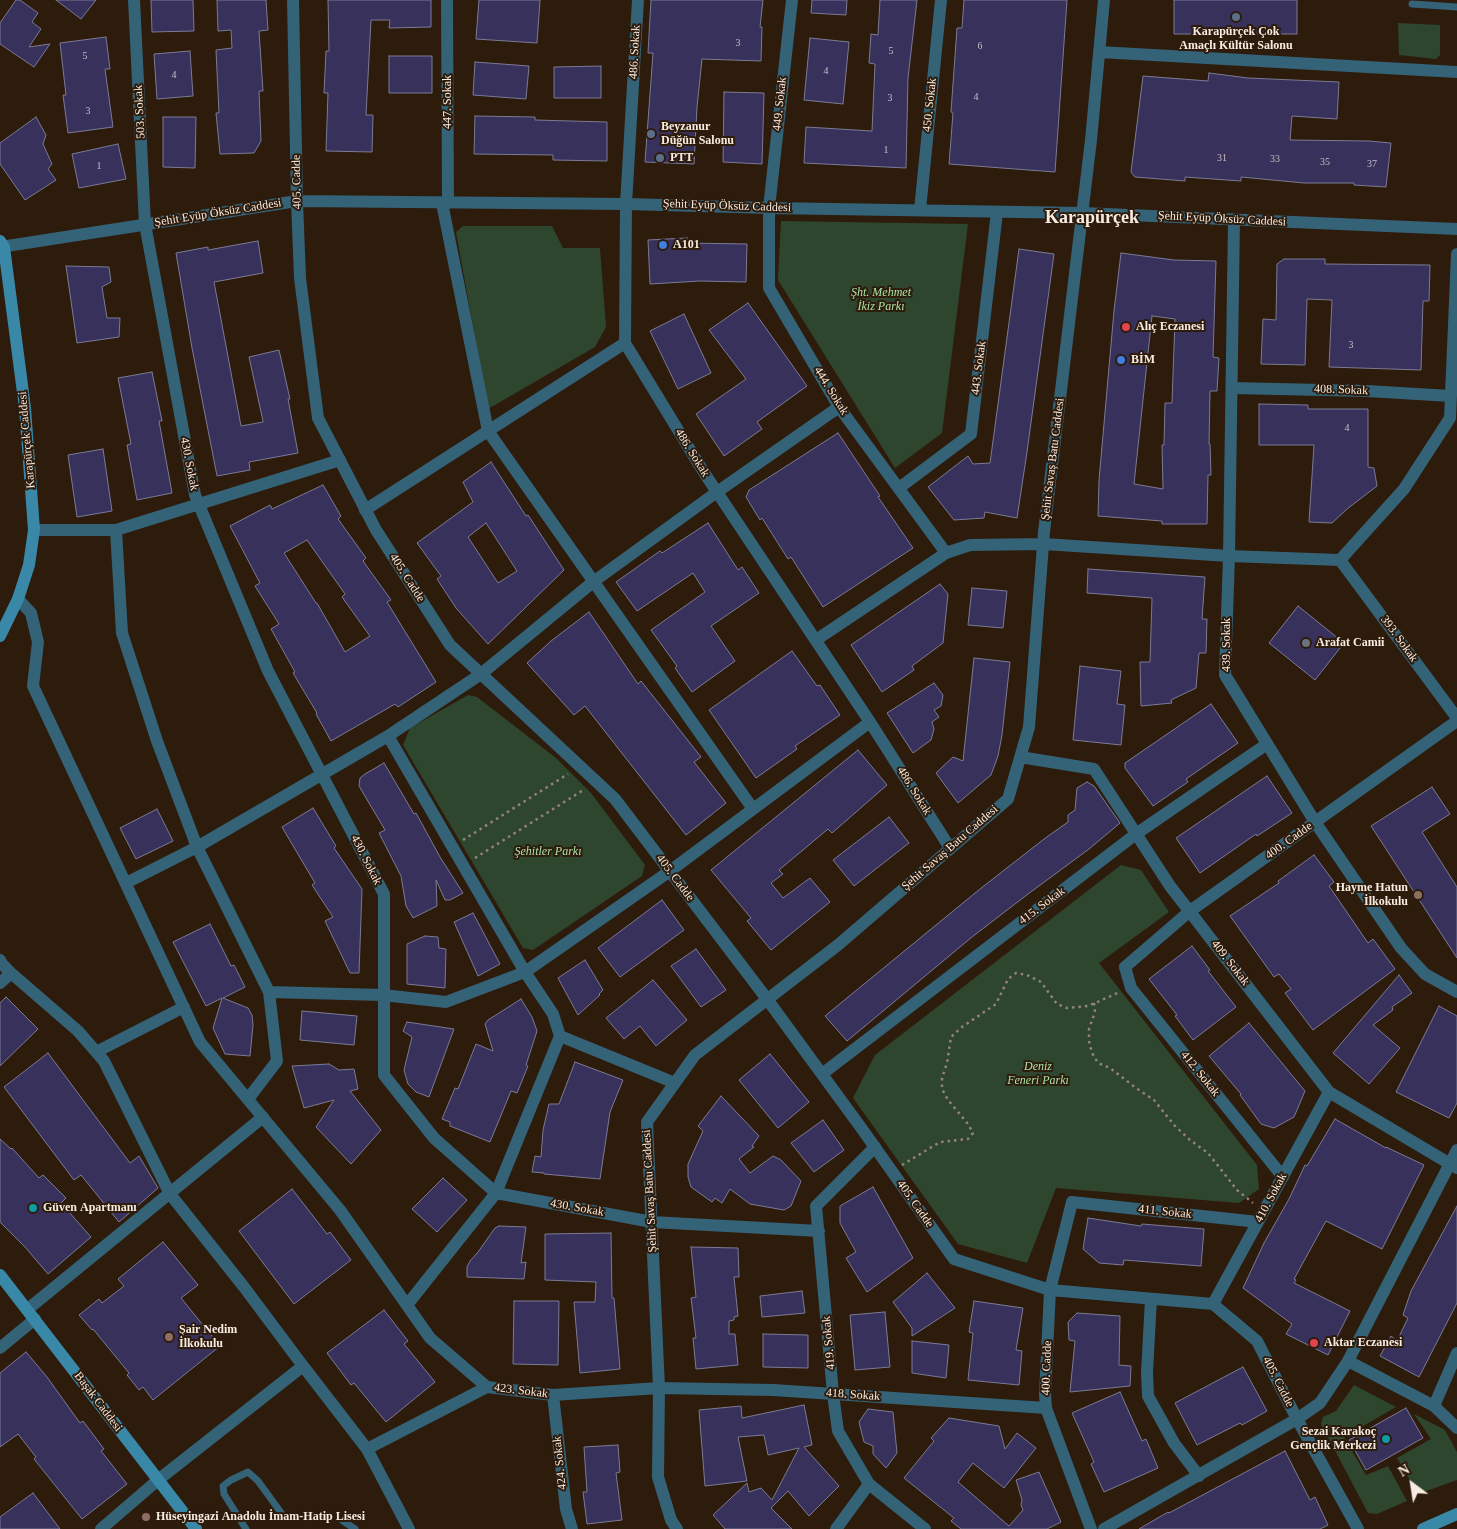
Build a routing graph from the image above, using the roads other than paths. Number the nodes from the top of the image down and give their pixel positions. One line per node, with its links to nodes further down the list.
1 (134, 0): 20 (street, 503. Sokak)
2 (292, 0): 12 (street, 405. Cadde)
3 (447, 0): 13 (street, 447. Sokak)
4 (638, 0): 14 (street, 486. Sokak)
5 (792, 0): 15 (street, 449. Sokak)
6 (941, 0): 16 (street, 450. Sokak)
7 (1104, 0): 10 (street, Şehit Savaş Batu Caddesi)
8 (1412, 4): 9 (lane)
9 (1457, 7)
10 (1099, 52): 11 (street); 18 (street, Şehit Savaş Batu Caddesi)
11 (1457, 72)
12 (297, 201): 13 (street, Şehit Eyüp Öksüz Caddesi); 20 (street, Şehit Eyüp Öksüz Caddesi); 30 (street, 405. Cadde)
13 (445, 203): 14 (street, Şehit Eyüp Öksüz Caddesi); 29 (street, 447. Sokak)
14 (626, 204): 15 (street, Şehit Eyüp Öksüz Caddesi); 24 (street, 486. Sokak)
15 (769, 208): 16 (street, Şehit Eyüp Öksüz Caddesi); 27 (street, 444. Sokak)
16 (920, 210): 17 (street, Şehit Eyüp Öksüz Caddesi)
17 (997, 212): 18 (street, Şehit Eyüp Öksüz Caddesi); 31 (street, 443. Sokak)
18 (1082, 213): 19 (street, Şehit Eyüp Öksüz Caddesi); 37 (street, Şehit Savaş Batu Caddesi)
19 (1234, 220): 21 (street, Şehit Eyüp Öksüz Caddesi); 25 (street, 439. Sokak)
20 (145, 224): 22 (street, Şehit Eyüp Öksüz Caddesi); 33 (street, 430. Sokak)
21 (1457, 229)
22 (1, 245): 35 (main road, Karapürçek Caddesi)
23 (1457, 254): 26 (street)
24 (624, 343): 29 (street); 32 (street, 486. Sokak)
25 (1232, 388): 26 (street, 408. Sokak); 39 (street, 439. Sokak)
26 (1451, 396): 28 (street)
27 (840, 407): 31 (street, 444. Sokak); 32 (street)
28 (1453, 418): 40 (street)
29 (488, 431): 34 (street); 41 (street)
30 (340, 460): 33 (street); 34 (street, 405. Cadde)
31 (899, 488): 38 (street, 444. Sokak)
32 (717, 492): 41 (street); 44 (street, 486. Sokak)
33 (199, 504): 36 (street); 51 (street, 430. Sokak)
34 (366, 510): 45 (street, 405. Cadde)
35 (34, 530): 36 (street); 42 (main road, Karapürçek Caddesi)
36 (116, 530): 55 (street)
37 (1044, 544): 38 (street); 39 (street); 50 (street, Şehit Savaş Batu Caddesi)
38 (946, 553): 44 (street)
39 (1229, 556): 40 (street); 49 (street, 439. Sokak)
40 (1340, 560): 46 (street, 393. Sokak)
41 (593, 582): 45 (street); 52 (street)
42 (18, 599): 43 (main road, Karapürçek Caddesi); 58 (street)
43 (0, 636)
44 (816, 640): 47 (street, 486. Sokak)
45 (481, 674): 48 (street); 57 (street, 405. Cadde)
46 (1457, 719): 53 (street, 400. Cadde)
47 (870, 722): 52 (street); 56 (street, 486. Sokak)
48 (388, 736): 51 (street); 62 (street)
49 (1267, 744): 53 (street, 439. Sokak); 54 (street, 415. Sokak)
50 (1020, 757): 54 (street, 409. Sokak); 56 (street, Şehit Savaş Batu Caddesi)
51 (322, 774): 55 (street); 67 (street, 430. Sokak)
52 (753, 809): 57 (street)
53 (1315, 822): 59 (street, 400. Cadde); 66 (street, 439. Sokak)
54 (1136, 834): 59 (street, 409. Sokak); 72 (street, 415. Sokak)
55 (198, 847): 58 (street); 65 (street)
56 (950, 848): 68 (street, Şehit Savaş Batu Caddesi)
57 (670, 871): 62 (street); 68 (street, 405. Cadde)
58 (126, 883): 69 (street)
59 (1190, 912): 61 (street, 400. Cadde); 74 (street, 409. Sokak)
60 (0, 960): 63 (street)
61 (1125, 967): 80 (street, 412. Sokak)
62 (525, 972): 67 (street); 70 (street)
63 (11, 973): 64 (street); 71 (street)
64 (0, 983)
65 (269, 992): 67 (street); 75 (street)
66 (1457, 992)
67 (383, 994): 82 (street, 430. Sokak)
68 (767, 999): 72 (street, 405. Cadde); 73 (street, Şehit Savaş Batu Caddesi)
69 (184, 1007): 71 (street); 75 (street)
70 (560, 1036): 73 (street); 82 (street)
71 (96, 1052): 81 (street)
72 (822, 1074): 77 (street, 405. Cadde)
73 (675, 1082): 85 (street, Şehit Savaş Batu Caddesi)
74 (1329, 1092): 79 (street, 409. Sokak); 80 (street, 410. Sokak)
75 (248, 1099): 76 (street)
76 (263, 1117): 81 (street); 91 (street)
77 (875, 1147): 86 (street, 419. Sokak); 88 (street, 405. Cadde)
78 (1457, 1150): 79 (street)
79 (1454, 1166): 95 (street)
80 (1282, 1177): 84 (street, 410. Sokak)
81 (170, 1194): 92 (street); 96 (street)
82 (496, 1194): 85 (street, 430. Sokak); 91 (street)
83 (1072, 1202): 84 (street, 411. Sokak); 88 (street, 400. Cadde)
84 (1261, 1217): 90 (street, 410. Sokak)
85 (652, 1222): 86 (street, 430. Sokak); 98 (street, Şehit Savaş Batu Caddesi)
86 (819, 1231): 99 (street, 419. Sokak)
87 (0, 1275): 92 (main road, Başak Caddesi)
88 (1050, 1290): 89 (street, 405. Cadde); 102 (street, 400. Cadde)
89 (1150, 1298): 90 (street, 405. Cadde); 106 (street)
90 (1213, 1304): 103 (street, 405. Cadde)
91 (407, 1305): 97 (street)
92 (31, 1314): 93 (street); 107 (main road, Başak Caddesi)
93 (0, 1348)
94 (1457, 1353): 101 (street)
95 (1348, 1361): 101 (street); 103 (street)
96 (303, 1366): 105 (street); 107 (street)
97 (487, 1387): 100 (street, 423. Sokak); 105 (street, 423. Sokak)
98 (659, 1388): 99 (street, 418. Sokak); 100 (street, 423. Sokak); 118 (street, Şehit Savaş Batu Caddesi)
99 (833, 1394): 102 (street, 418. Sokak); 108 (street, 419. Sokak)
100 (553, 1396): 117 (street, 424. Sokak)
101 (1434, 1406): 104 (street)
102 (1046, 1408): 121 (street, 400. Cadde)
103 (1297, 1419): 106 (street); 123 (street, 405. Cadde)
104 (1457, 1428)
105 (367, 1449): 116 (street)
106 (1199, 1476): 122 (street)
107 (158, 1480): 112 (street); 113 (main road, Başak Caddesi)
108 (869, 1484): 119 (street); 120 (street, 419. Sokak)
109 (282, 1514): 114 (lane)
110 (1456, 1516): 124 (main road)
111 (343, 1521): 115 (lane)
112 (100, 1529)
113 (196, 1529)
114 (246, 1529)
115 (355, 1529)
116 (409, 1529)
117 (572, 1529)
118 (677, 1529)
119 (836, 1529)
120 (925, 1529)
121 (1091, 1529)
122 (1104, 1529)
123 (1358, 1529)
124 (1422, 1529)

